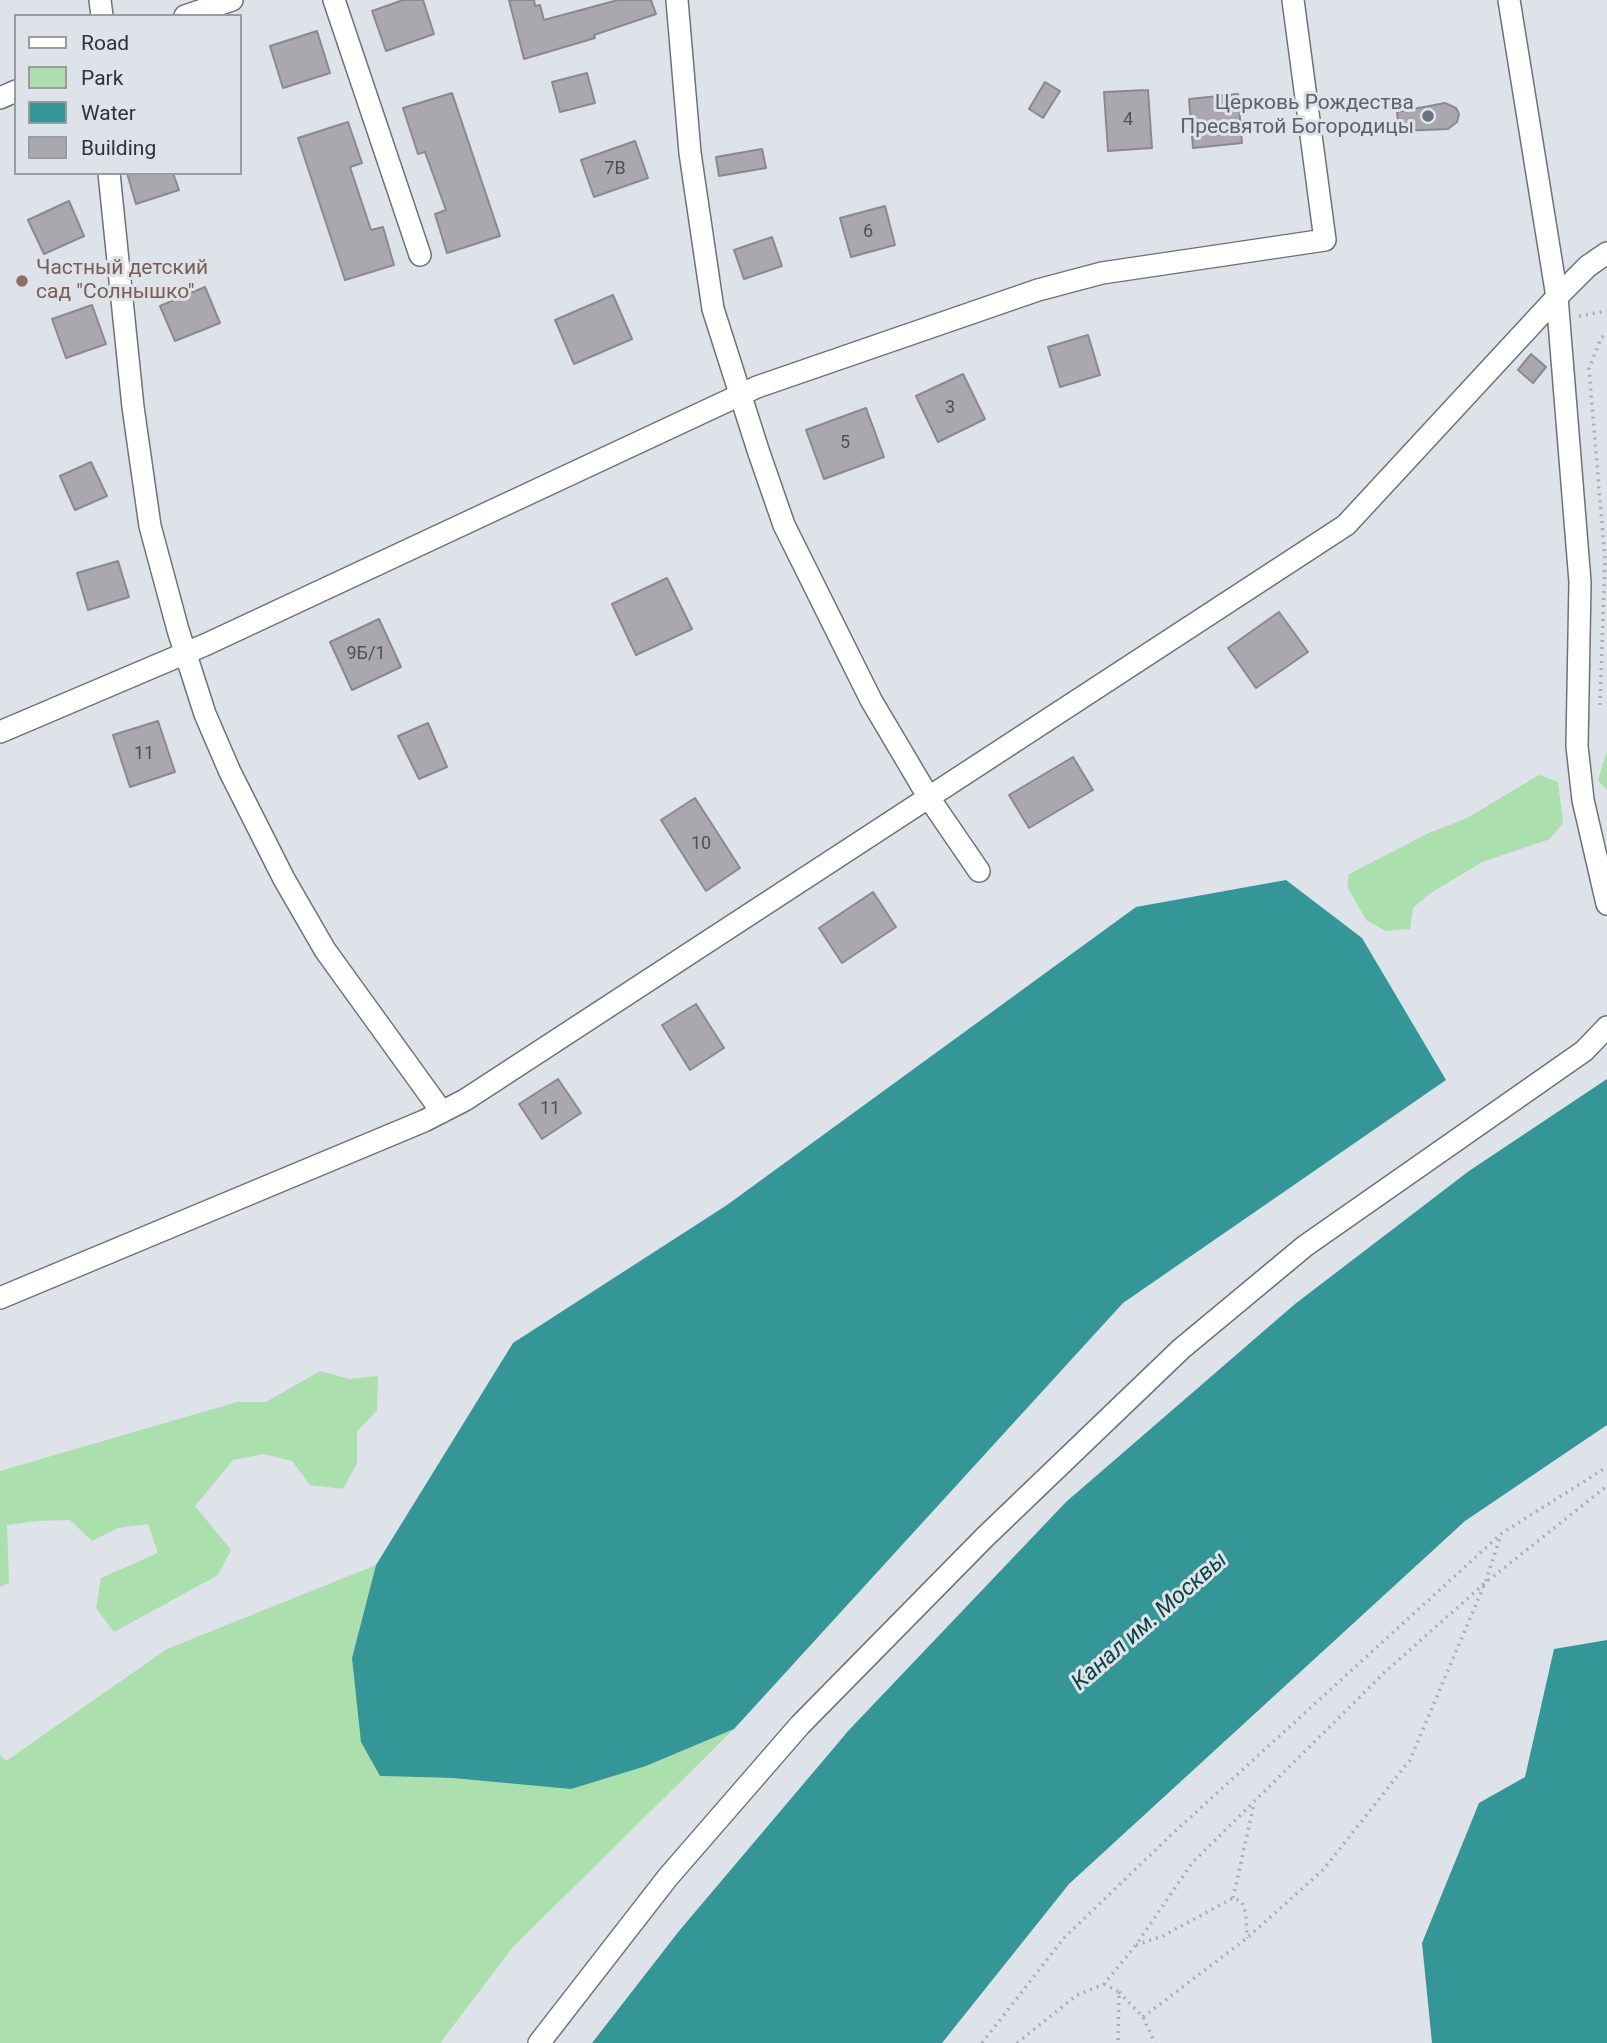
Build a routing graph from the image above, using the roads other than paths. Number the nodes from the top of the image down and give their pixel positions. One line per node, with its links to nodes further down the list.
1 (233, 0): 6 (street)
2 (334, 0): 9 (street)
3 (677, 0): 11 (street)
4 (1293, 0): 11 (street)
5 (1509, 0): 10 (street)
6 (191, 14)
7 (110, 175): 12 (street)
8 (1607, 253): 10 (street)
9 (420, 255)
10 (1557, 297): 14 (street); 16 (street)
11 (740, 394): 12 (street); 14 (street)
12 (185, 653): 13 (street); 18 (street)
13 (0, 732)
14 (929, 798): 15 (street); 18 (street)
15 (979, 871)
16 (1607, 904)
17 (1607, 1027): 20 (street)
18 (442, 1112): 19 (street)
19 (0, 1298)
20 (539, 2043)

